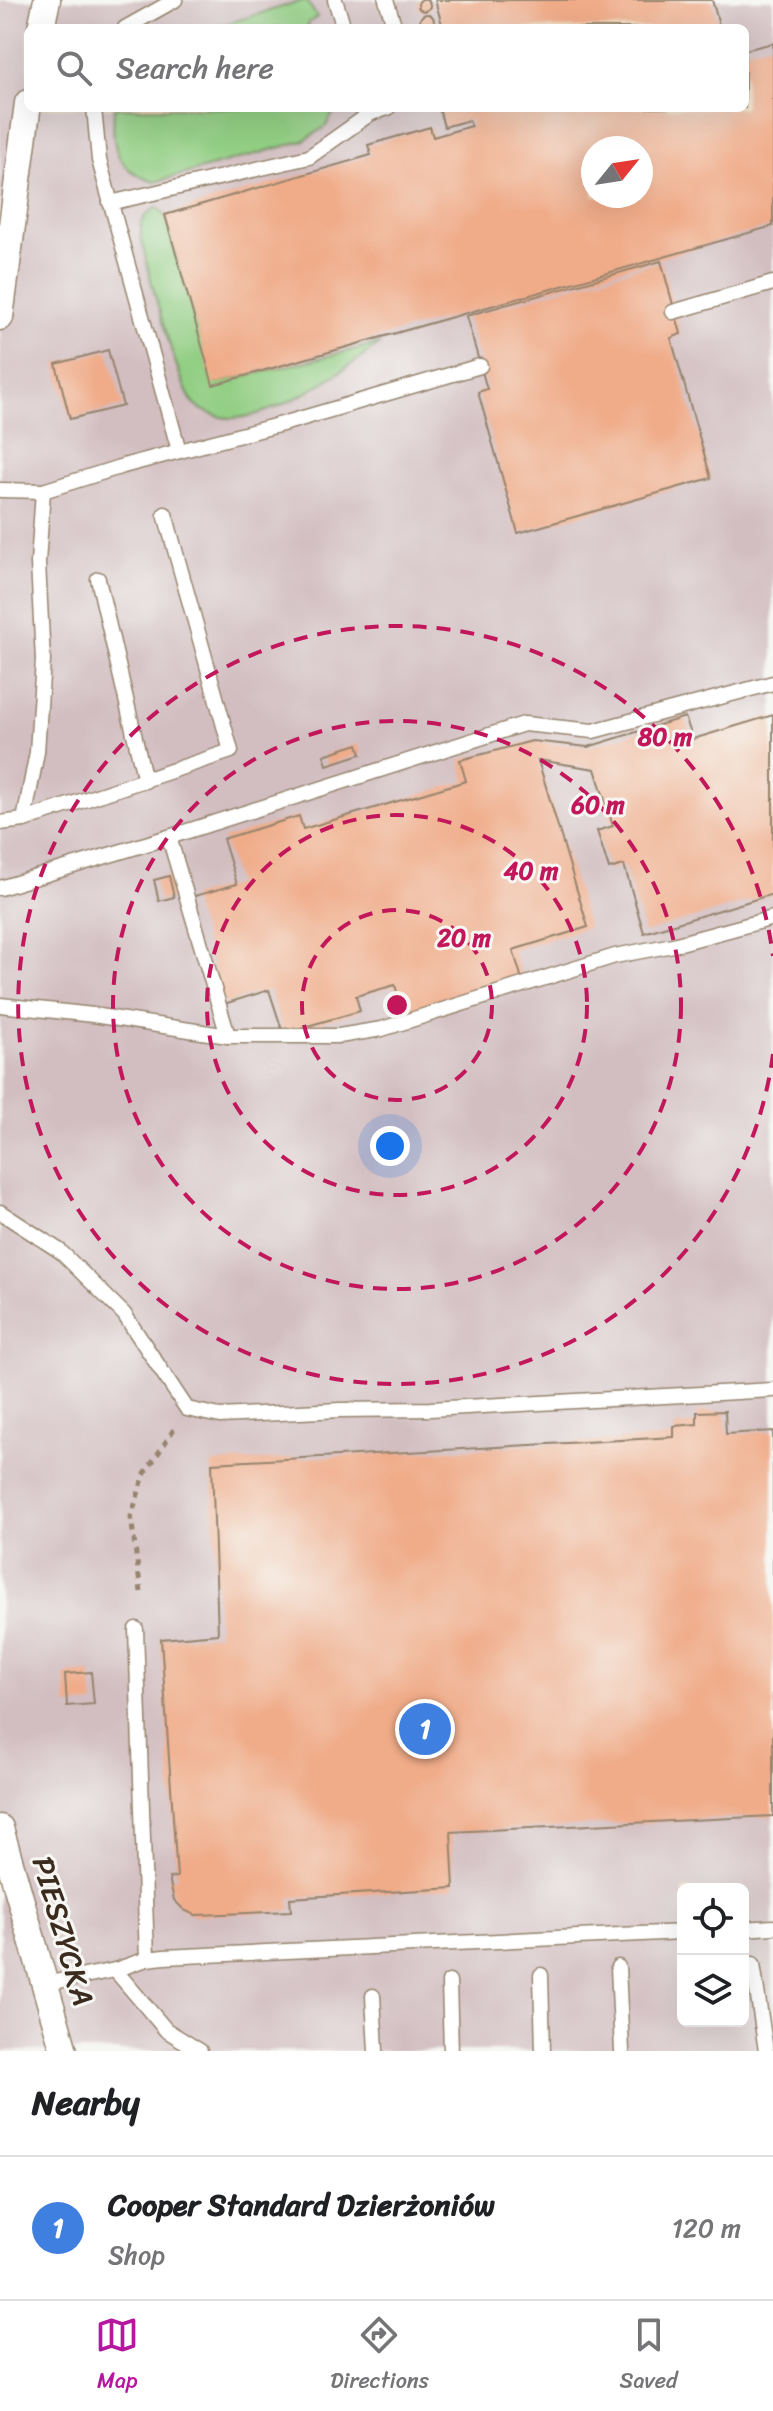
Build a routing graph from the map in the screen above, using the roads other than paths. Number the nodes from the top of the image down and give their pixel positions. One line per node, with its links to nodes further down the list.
1 (47, 0): 5 (street)
2 (175, 0): 6 (lane)
3 (335, 0): 7 (lane)
4 (386, 0): 8 (lane)
5 (42, 24)
6 (132, 24)
7 (343, 24)
8 (394, 24)
9 (27, 112): 15 (street)
10 (94, 112): 12 (lane)
11 (367, 112): 12 (lane)
12 (110, 203): 17 (lane)
13 (773, 283): 14 (lane)
14 (673, 312)
15 (0, 317)
16 (480, 366): 17 (lane)
17 (179, 451): 19 (lane)
18 (0, 490): 19 (lane)
19 (43, 491): 24 (lane)
20 (165, 514): 23 (lane)
21 (98, 579): 23 (lane)
22 (773, 683): 26 (lane)
23 (145, 781): 24 (lane)
24 (24, 820): 25 (lane)
25 (0, 823)
26 (169, 837): 27 (lane); 30 (lane)
27 (0, 888)
28 (773, 918): 30 (lane)
29 (0, 1005): 30 (lane)
30 (228, 1036)
31 (0, 1212): 32 (lane)
32 (773, 1390)
33 (136, 1629): 38 (lane)
34 (0, 1828): 44 (street, PIESZYCKA)
35 (773, 1927): 36 (lane)
36 (749, 1929)
37 (677, 1932): 38 (lane)
38 (147, 1959): 41 (lane)
39 (753, 1964): 52 (lane)
40 (618, 1967): 51 (lane)
41 (115, 1970): 44 (lane); 47 (lane)
42 (541, 1975): 50 (lane)
43 (449, 1982): 49 (lane)
44 (44, 1984): 46 (street, PIESZYCKA)
45 (373, 1996): 48 (lane)
46 (64, 2051)
47 (200, 2051)
48 (376, 2051)
49 (451, 2051)
50 (543, 2051)
51 (622, 2051)
52 (766, 2051)

